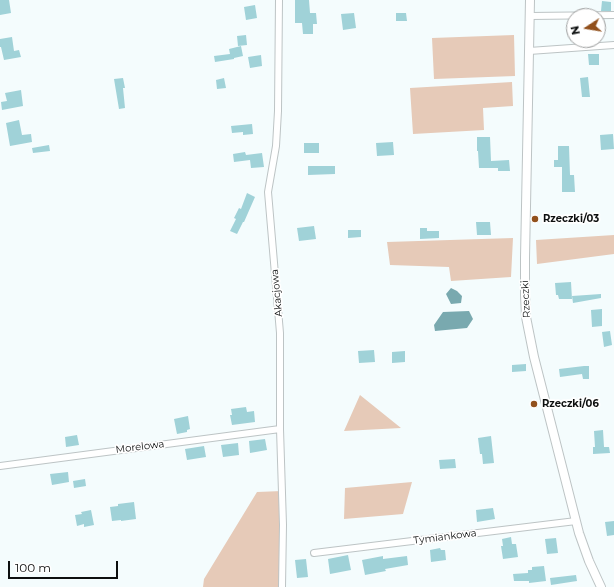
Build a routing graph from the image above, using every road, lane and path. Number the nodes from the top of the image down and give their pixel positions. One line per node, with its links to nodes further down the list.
1 (279, 0): 7 (street, Akacjowa)
2 (530, 0): 4 (main road, Rzeczki)
3 (614, 15): 4 (street)
4 (530, 16): 6 (main road, Rzeczki)
5 (614, 45): 6 (street)
6 (529, 51): 9 (main road, Rzeczki)
7 (280, 429): 8 (street, Morelowa); 11 (street, Akacjowa)
8 (0, 466)
9 (576, 521): 10 (street, Tymiankowa); 12 (main road, Rzeczki)
10 (314, 553)
11 (282, 587)
12 (600, 587)

